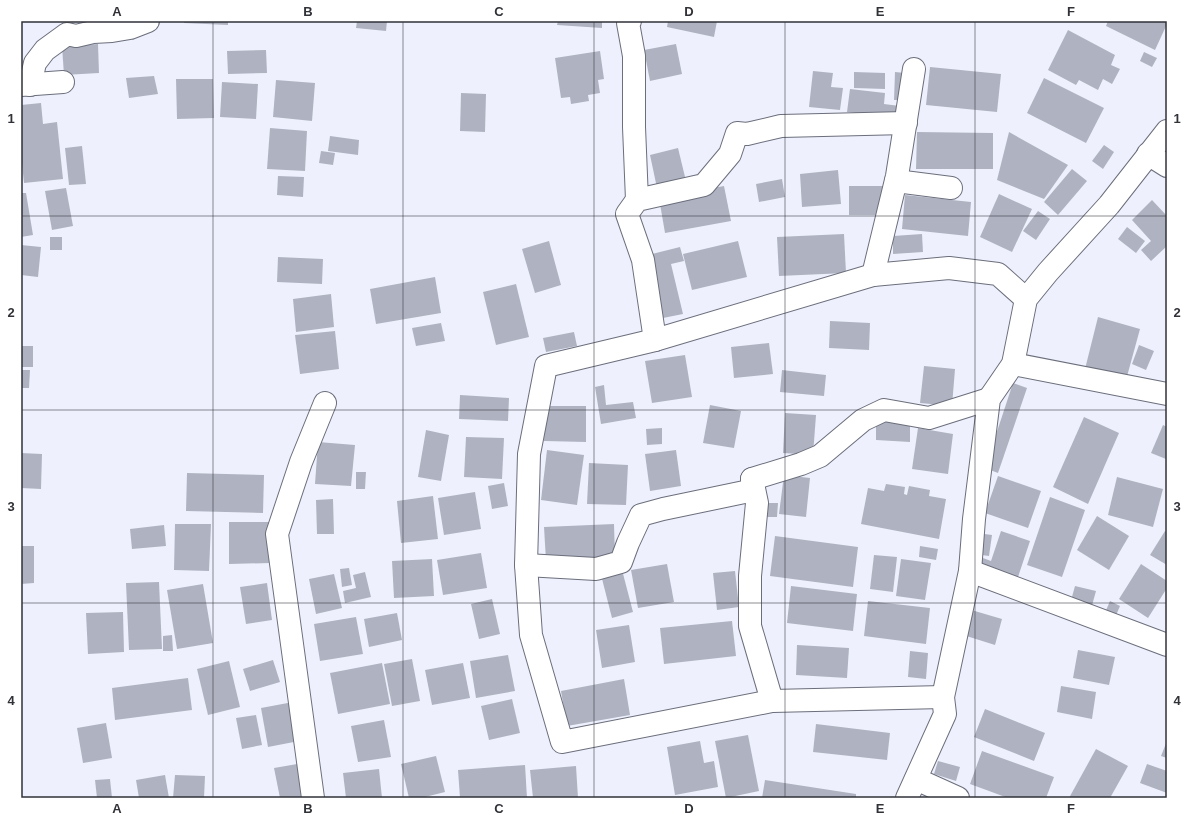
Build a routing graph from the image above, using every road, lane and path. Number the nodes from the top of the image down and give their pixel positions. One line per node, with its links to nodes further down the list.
1 (148, 21): 5 (street)
2 (630, 21): 12 (street)
3 (914, 69): 6 (street)
4 (63, 82): 5 (street)
5 (26, 85)
6 (906, 123): 10 (street); 12 (street)
7 (1167, 131): 8 (street)
8 (1148, 154): 9 (street); 14 (street)
9 (1167, 166)
10 (896, 181): 11 (street); 13 (street)
11 (951, 188)
12 (637, 200): 15 (street)
13 (873, 275): 14 (street); 15 (street)
14 (1026, 299): 16 (street)
15 (655, 340): 21 (street)
16 (1013, 364): 17 (street); 18 (street)
17 (1167, 394)
18 (989, 399): 20 (street); 22 (street)
19 (325, 403): 27 (street)
20 (752, 480): 21 (street); 25 (street)
21 (526, 565): 25 (street)
22 (970, 571): 23 (street); 24 (street)
23 (1167, 645)
24 (943, 697): 25 (street); 26 (street)
25 (772, 701)
26 (912, 788): 28 (street)
27 (314, 798)
28 (958, 798)

